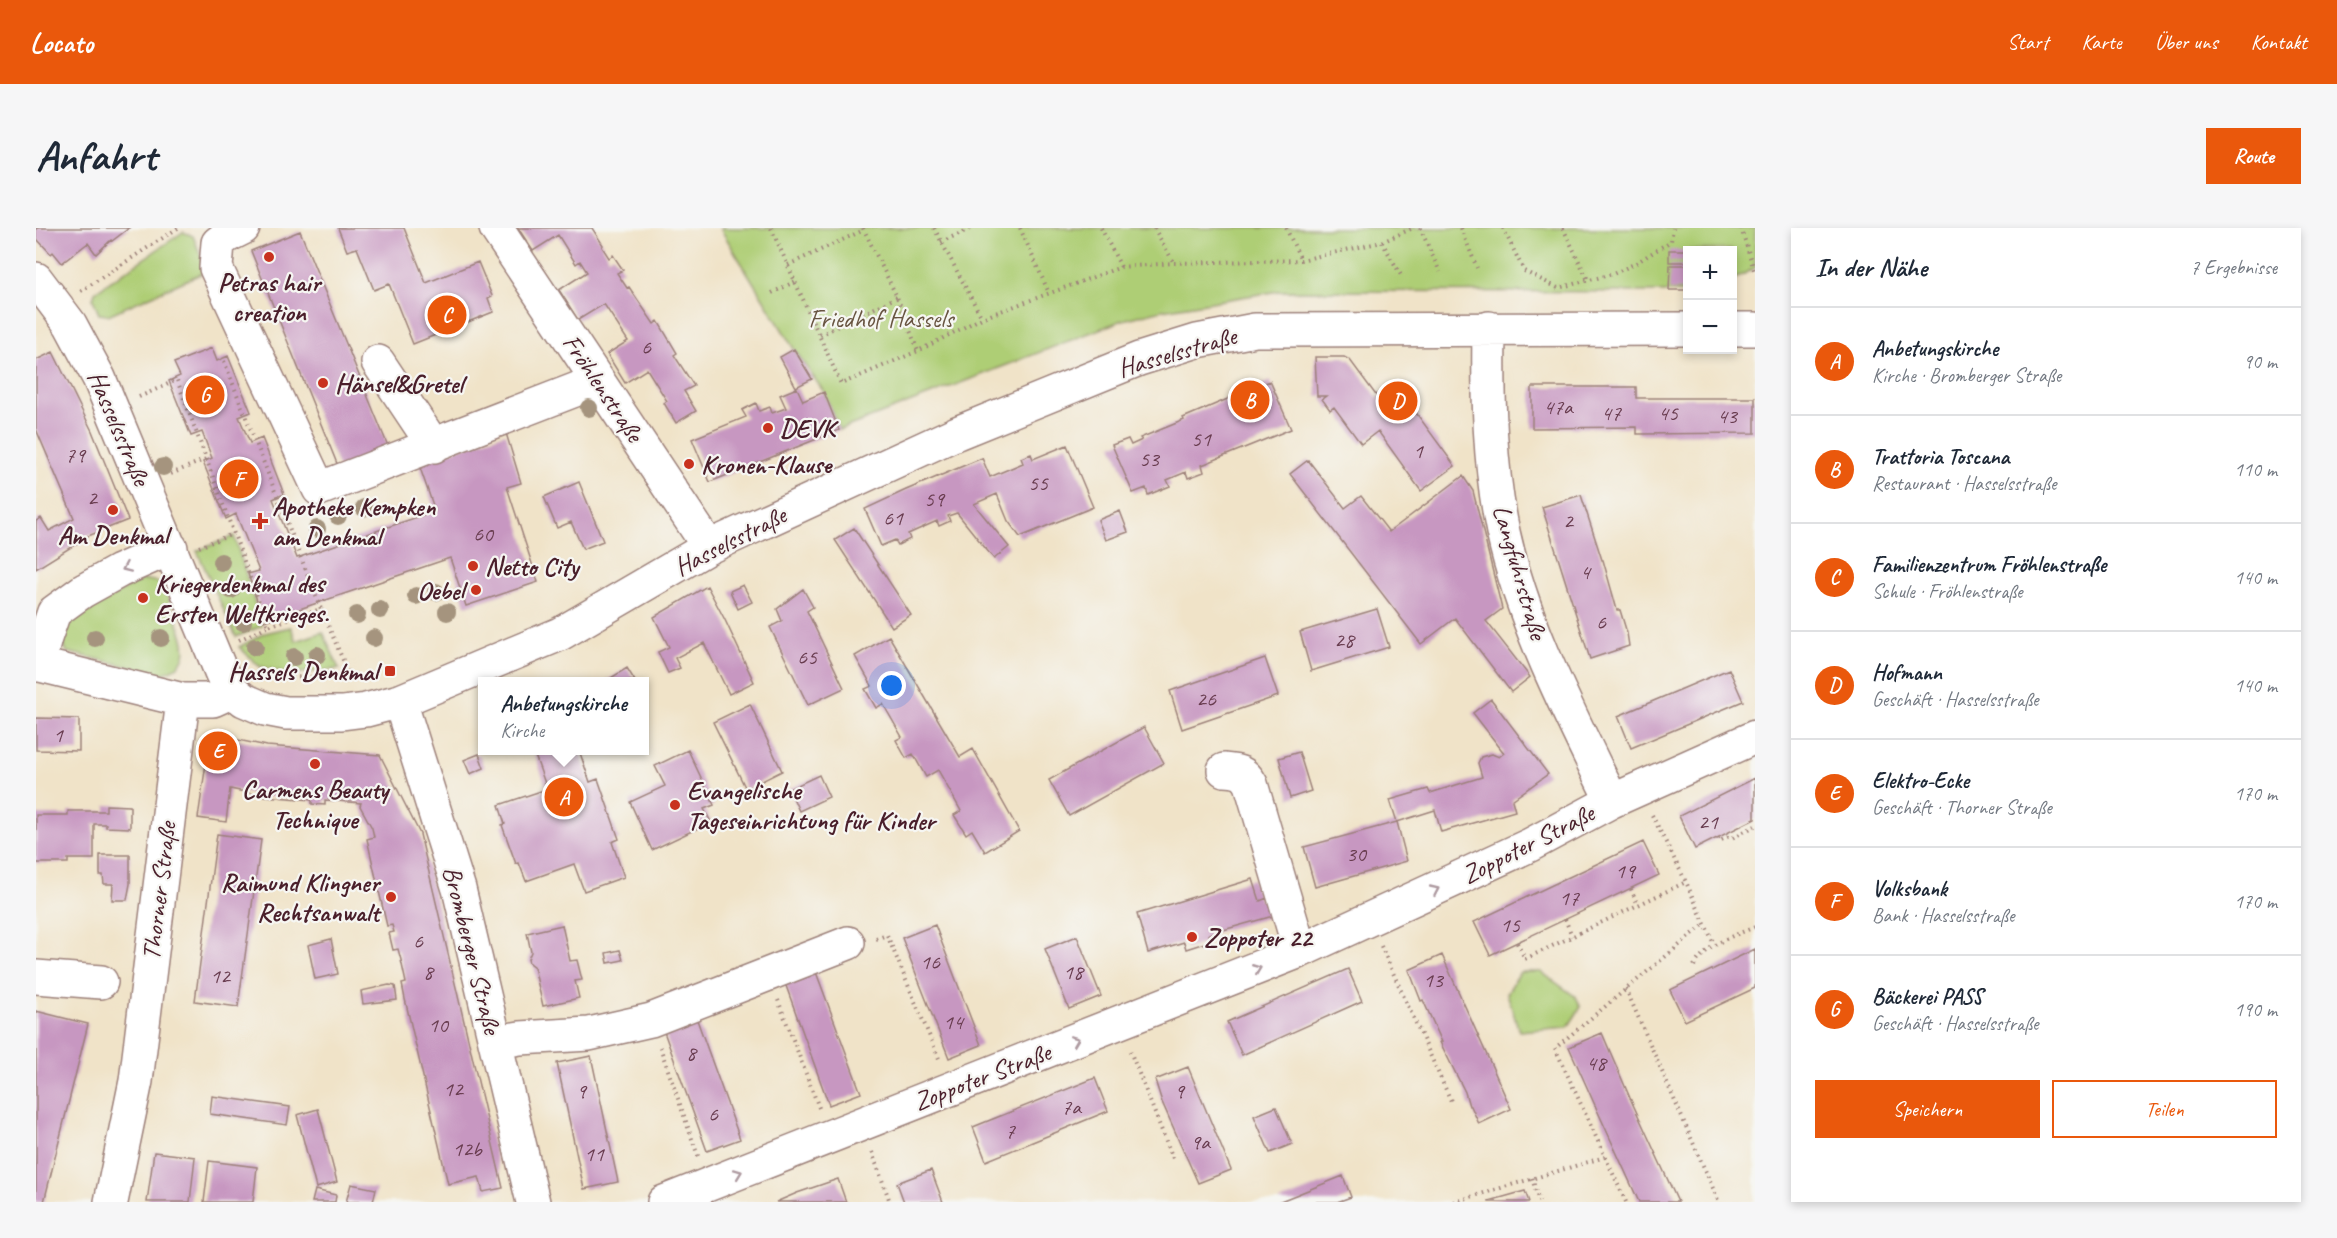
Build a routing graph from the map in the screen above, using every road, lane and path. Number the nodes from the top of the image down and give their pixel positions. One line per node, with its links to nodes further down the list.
1 (178, 228): 35 (path)
2 (243, 228): 47 (street)
3 (496, 228): 45 (street, Fröhlenstraße)
4 (771, 228): 23 (path)
5 (934, 228): 19 (path)
6 (972, 228): 19 (path)
7 (1020, 228): 33 (path)
8 (1101, 228): 24 (path)
9 (1154, 228): 22 (path)
10 (1286, 228): 21 (path)
11 (1413, 228): 20 (path)
12 (1420, 228): 26 (path)
13 (1461, 228): 25 (path)
14 (1503, 228): 30 (path)
15 (1563, 228): 30 (path)
16 (1674, 228): 30 (path)
17 (1741, 228): 27 (path)
18 (863, 229): 23 (path); 34 (path)
19 (941, 242): 36 (path)
20 (1382, 242): 21 (path); 28 (path)
21 (1301, 261): 22 (path)
22 (1174, 263): 24 (path)
23 (788, 265): 31 (path)
24 (1121, 267): 33 (path)
25 (1477, 268)
26 (1440, 272)
27 (1755, 273)
28 (1402, 277)
29 (36, 279): 35 (street, Hasselsstraße)
30 (1588, 280)
31 (796, 281): 32 (path); 41 (path)
32 (772, 293)
33 (1049, 294): 36 (path)
34 (897, 297): 41 (path); 42 (path)
35 (75, 298): 52 (street, Hasselsstraße)
36 (982, 318): 42 (path)
37 (1490, 328): 38 (street, Hasselsstraße); 51 (street, Hasselsstraße); 63 (street, Langfuhrstraße)
38 (1683, 329)
39 (1737, 329): 40 (street)
40 (1755, 329)
41 (820, 335): 42 (path)
42 (918, 351)
43 (223, 359): 53 (path)
44 (378, 362): 47 (street)
45 (598, 381): 47 (street); 51 (street, Fröhlenstraße)
46 (129, 401): 48 (path)
47 (434, 446)
48 (206, 459): 49 (path); 50 (path)
49 (162, 477)
50 (233, 534): 52 (path); 54 (path)
51 (709, 547): 60 (street, Hasselsstraße)
52 (182, 549): 56 (street, one-way to 56); 58 (street, Hasselsstraße)
53 (321, 609): 54 (path); 57 (path)
54 (268, 626): 55 (path)
55 (233, 643)
56 (37, 664): 59 (street)
57 (250, 664)
58 (233, 691): 59 (street); 60 (street, Hasselsstraße)
59 (183, 700): 94 (street, Thorner Straße)
60 (399, 701): 85 (street, Bromberger Straße)
61 (1755, 737): 63 (street, Zoppoter Straße)
62 (1224, 770): 77 (street)
63 (1625, 795): 66 (path); 70 (street, Zoppoter Straße, one-way to 63)
64 (1755, 826): 65 (path)
65 (1718, 838)
66 (1686, 882): 68 (path); 71 (path)
67 (1631, 889): 68 (path)
68 (1638, 904): 73 (path)
69 (1565, 919): 73 (path)
70 (1370, 920): 77 (street, Zoppoter Straße); 87 (path)
71 (1706, 923): 76 (path); 82 (path)
72 (1755, 927): 76 (path)
73 (1572, 936): 75 (path)
74 (848, 943): 79 (street); 86 (path)
75 (1517, 943)
76 (1714, 944): 78 (path)
77 (1300, 951): 84 (street, Zoppoter Straße, one-way to 77)
78 (1694, 966)
79 (768, 974): 83 (street); 89 (path)
80 (36, 977): 81 (street)
81 (101, 982)
82 (1626, 988): 90 (path); 101 (path)
83 (651, 1020): 85 (street); 93 (path)
84 (1119, 1023): 86 (street, Zoppoter Straße, one-way to 84); 91 (path)
85 (495, 1042): 95 (street, Bromberger Straße)
86 (951, 1089): 88 (street, Zoppoter Straße)
87 (1452, 1101)
88 (863, 1124): 89 (street, Zoppoter Straße); 97 (path)
89 (830, 1137): 93 (street, Zoppoter Straße, one-way to 89)
90 (1605, 1157): 92 (path); 100 (path)
91 (1174, 1161)
92 (1532, 1178): 98 (path); 99 (path)
93 (708, 1185): 96 (street, Zoppoter Straße)
94 (111, 1202)
95 (533, 1202)
96 (664, 1202)
97 (890, 1202)
98 (1455, 1202)
99 (1539, 1202)
100 (1626, 1202)
101 (1719, 1202)

